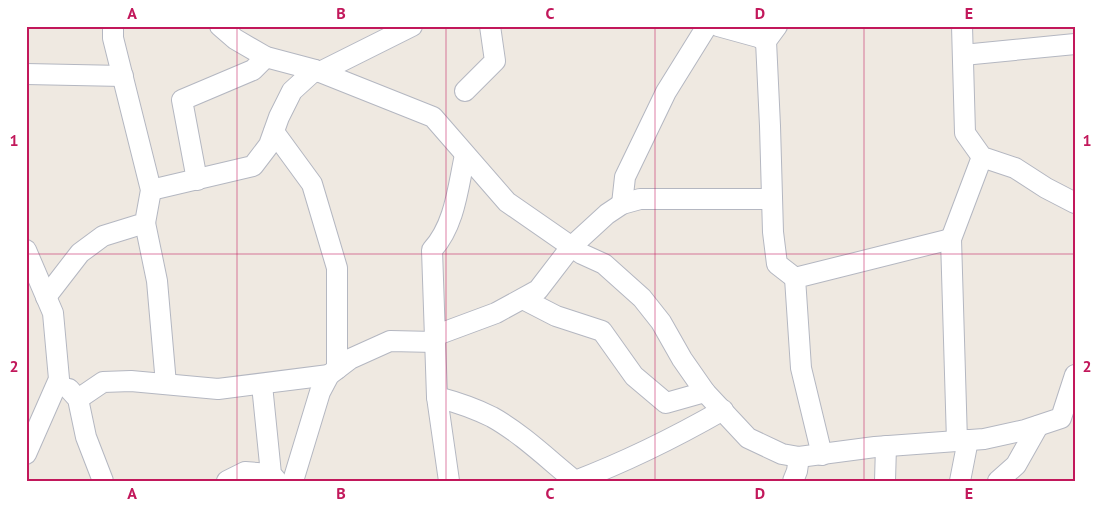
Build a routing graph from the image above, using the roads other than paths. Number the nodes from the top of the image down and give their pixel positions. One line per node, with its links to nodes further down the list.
1 (113, 26): 14 (street)
2 (412, 26): 12 (street)
3 (490, 26): 15 (street)
4 (707, 26): 23 (street)
5 (718, 26): 8 (street)
6 (962, 26): 10 (street)
7 (233, 31): 11 (street)
8 (772, 34): 21 (street)
9 (1075, 44): 10 (street)
10 (963, 55): 18 (street)
11 (266, 57): 12 (street); 19 (street)
12 (318, 71): 16 (street); 17 (street)
13 (26, 74): 14 (street)
14 (123, 76): 20 (street)
15 (465, 92)
16 (274, 132): 19 (street); 32 (street)
17 (465, 155): 26 (street); 31 (street)
18 (982, 157): 22 (street); 25 (street)
19 (198, 180): 20 (street)
20 (151, 190): 24 (street)
21 (772, 199): 23 (street); 28 (street)
22 (1075, 203)
23 (622, 204): 26 (street)
24 (145, 222): 29 (street); 35 (street)
25 (951, 239): 28 (street); 43 (street)
26 (571, 247): 30 (street); 37 (street)
27 (26, 250): 29 (street)
28 (796, 278): 46 (street)
29 (46, 297): 34 (street)
30 (522, 299): 31 (street); 37 (street)
31 (435, 339): 32 (street); 38 (street)
32 (333, 372): 36 (street); 51 (street)
33 (1075, 374): 41 (street)
34 (60, 379): 39 (street); 45 (street)
35 (166, 384): 36 (street); 39 (street)
36 (262, 385): 48 (street)
37 (705, 392): 40 (street)
38 (437, 397): 52 (street); 53 (street)
39 (78, 399): 49 (street)
40 (723, 410): 47 (street); 53 (street)
41 (1068, 419): 42 (street)
42 (1038, 426): 43 (street); 57 (street)
43 (963, 440): 44 (street); 56 (street)
44 (886, 446): 46 (street); 55 (street)
45 (28, 447)
46 (822, 455): 47 (street)
47 (799, 457): 54 (street)
48 (274, 478): 50 (street)
49 (102, 481)
50 (227, 481)
51 (293, 481)
52 (449, 481)
53 (575, 481)
54 (793, 481)
55 (885, 481)
56 (960, 481)
57 (998, 481)

